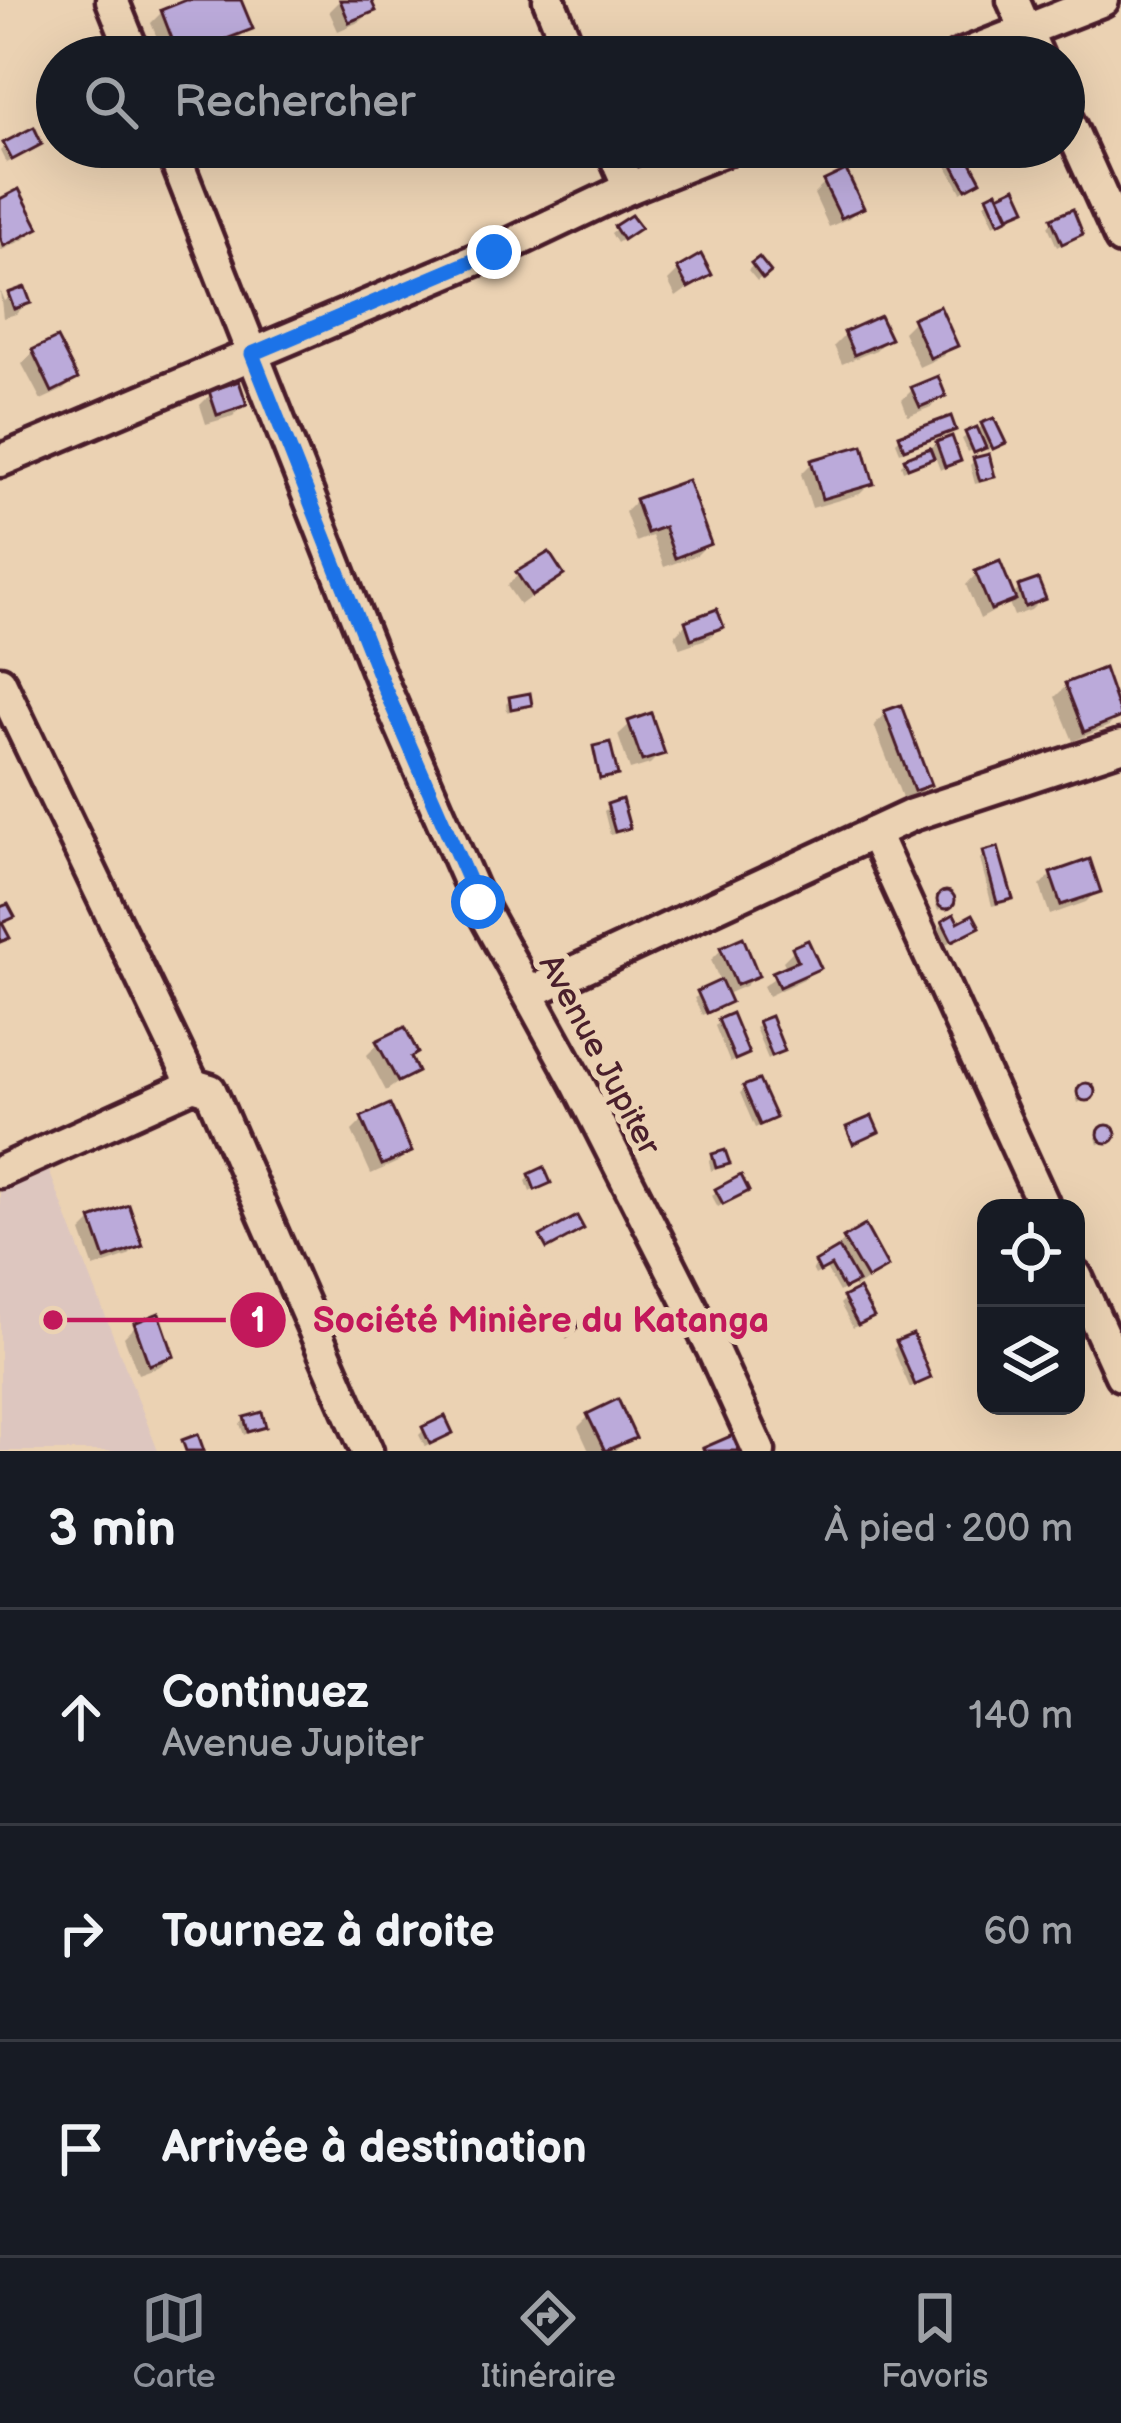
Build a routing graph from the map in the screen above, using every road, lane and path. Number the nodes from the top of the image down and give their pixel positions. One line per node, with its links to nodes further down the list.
1 (112, 0): 5 (street)
2 (549, 0): 6 (street)
3 (1013, 0): 7 (street)
4 (1103, 0): 8 (street)
5 (127, 36)
6 (564, 36)
7 (1029, 36)
8 (1046, 36)
9 (1085, 159): 14 (street)
10 (179, 168): 15 (street, Avenue Jupiter)
11 (620, 168): 13 (street)
12 (679, 168): 13 (street)
13 (629, 188): 15 (street)
14 (1121, 239)
15 (252, 354): 16 (street); 20 (street, Avenue Jupiter)
16 (0, 460)
17 (0, 682): 21 (street)
18 (1121, 746): 19 (street)
19 (874, 833): 20 (street); 23 (street)
20 (529, 993): 27 (street, Avenue Jupiter)
21 (193, 1085): 22 (street); 26 (street)
22 (0, 1172)
23 (1041, 1199)
24 (1085, 1296): 25 (street)
25 (1121, 1375)
26 (368, 1451)
27 (759, 1451)

